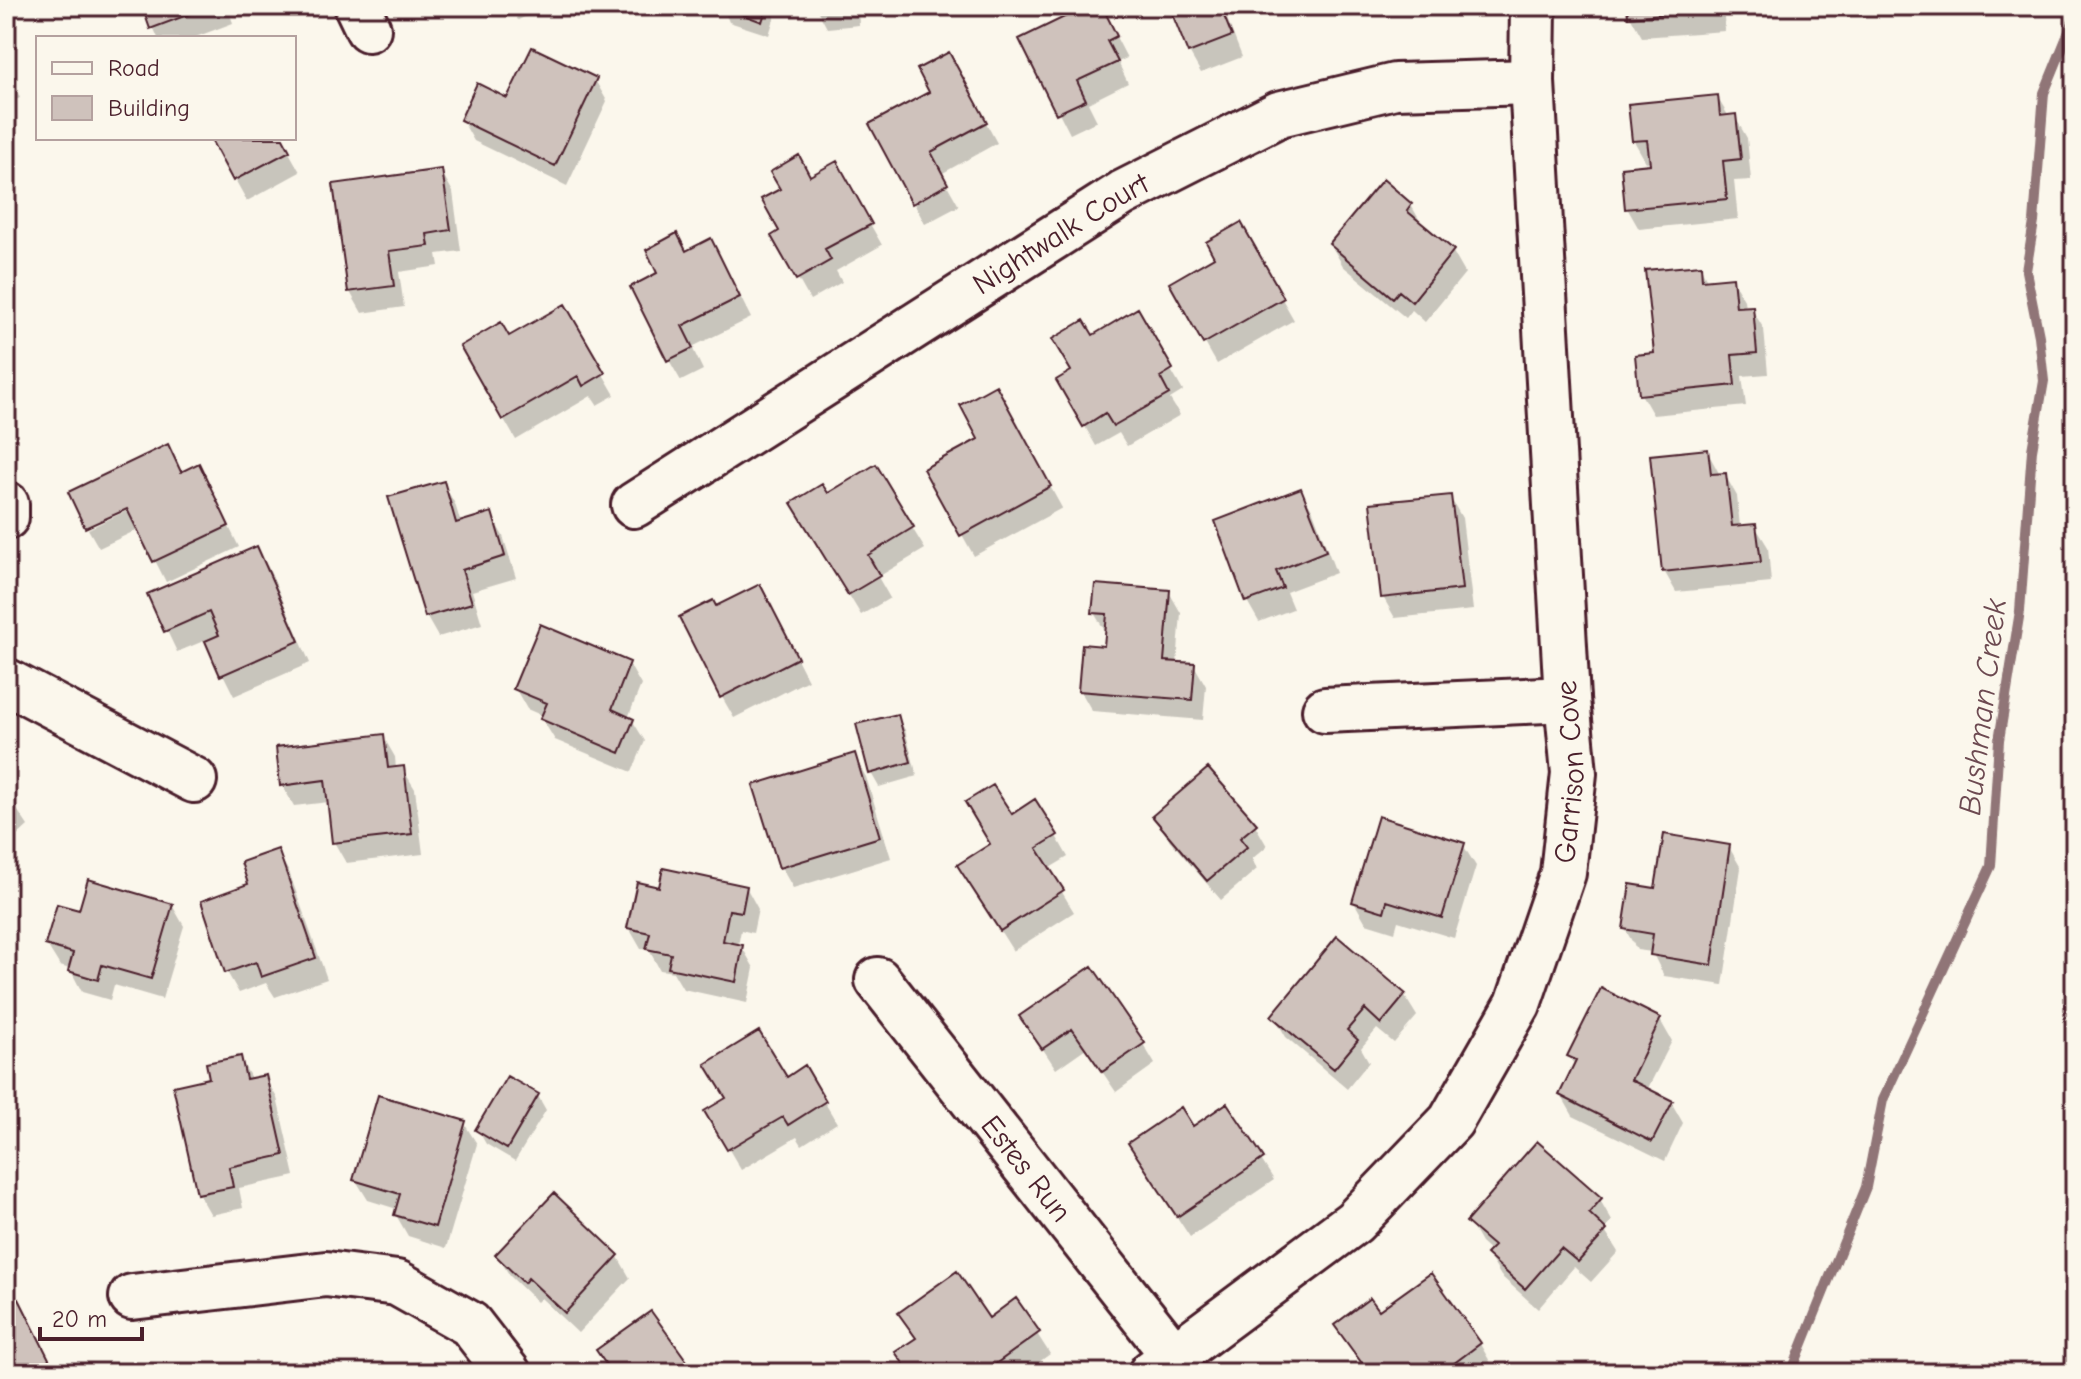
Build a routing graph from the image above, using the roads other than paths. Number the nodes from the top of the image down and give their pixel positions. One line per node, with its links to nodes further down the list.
1 (1533, 6): 2 (street, Garrison Cove)
2 (1532, 82): 4 (street, Nightwalk Court); 7 (street, Garrison Cove)
3 (6, 504): 5 (street)
4 (634, 505)
5 (6, 517)
6 (6, 681): 9 (street)
7 (1567, 699): 8 (street); 12 (street, Garrison Cove)
8 (1325, 710)
9 (194, 780)
10 (878, 980): 12 (street, Estes Run)
11 (132, 1297): 13 (street)
12 (1162, 1364)
13 (508, 1373)

